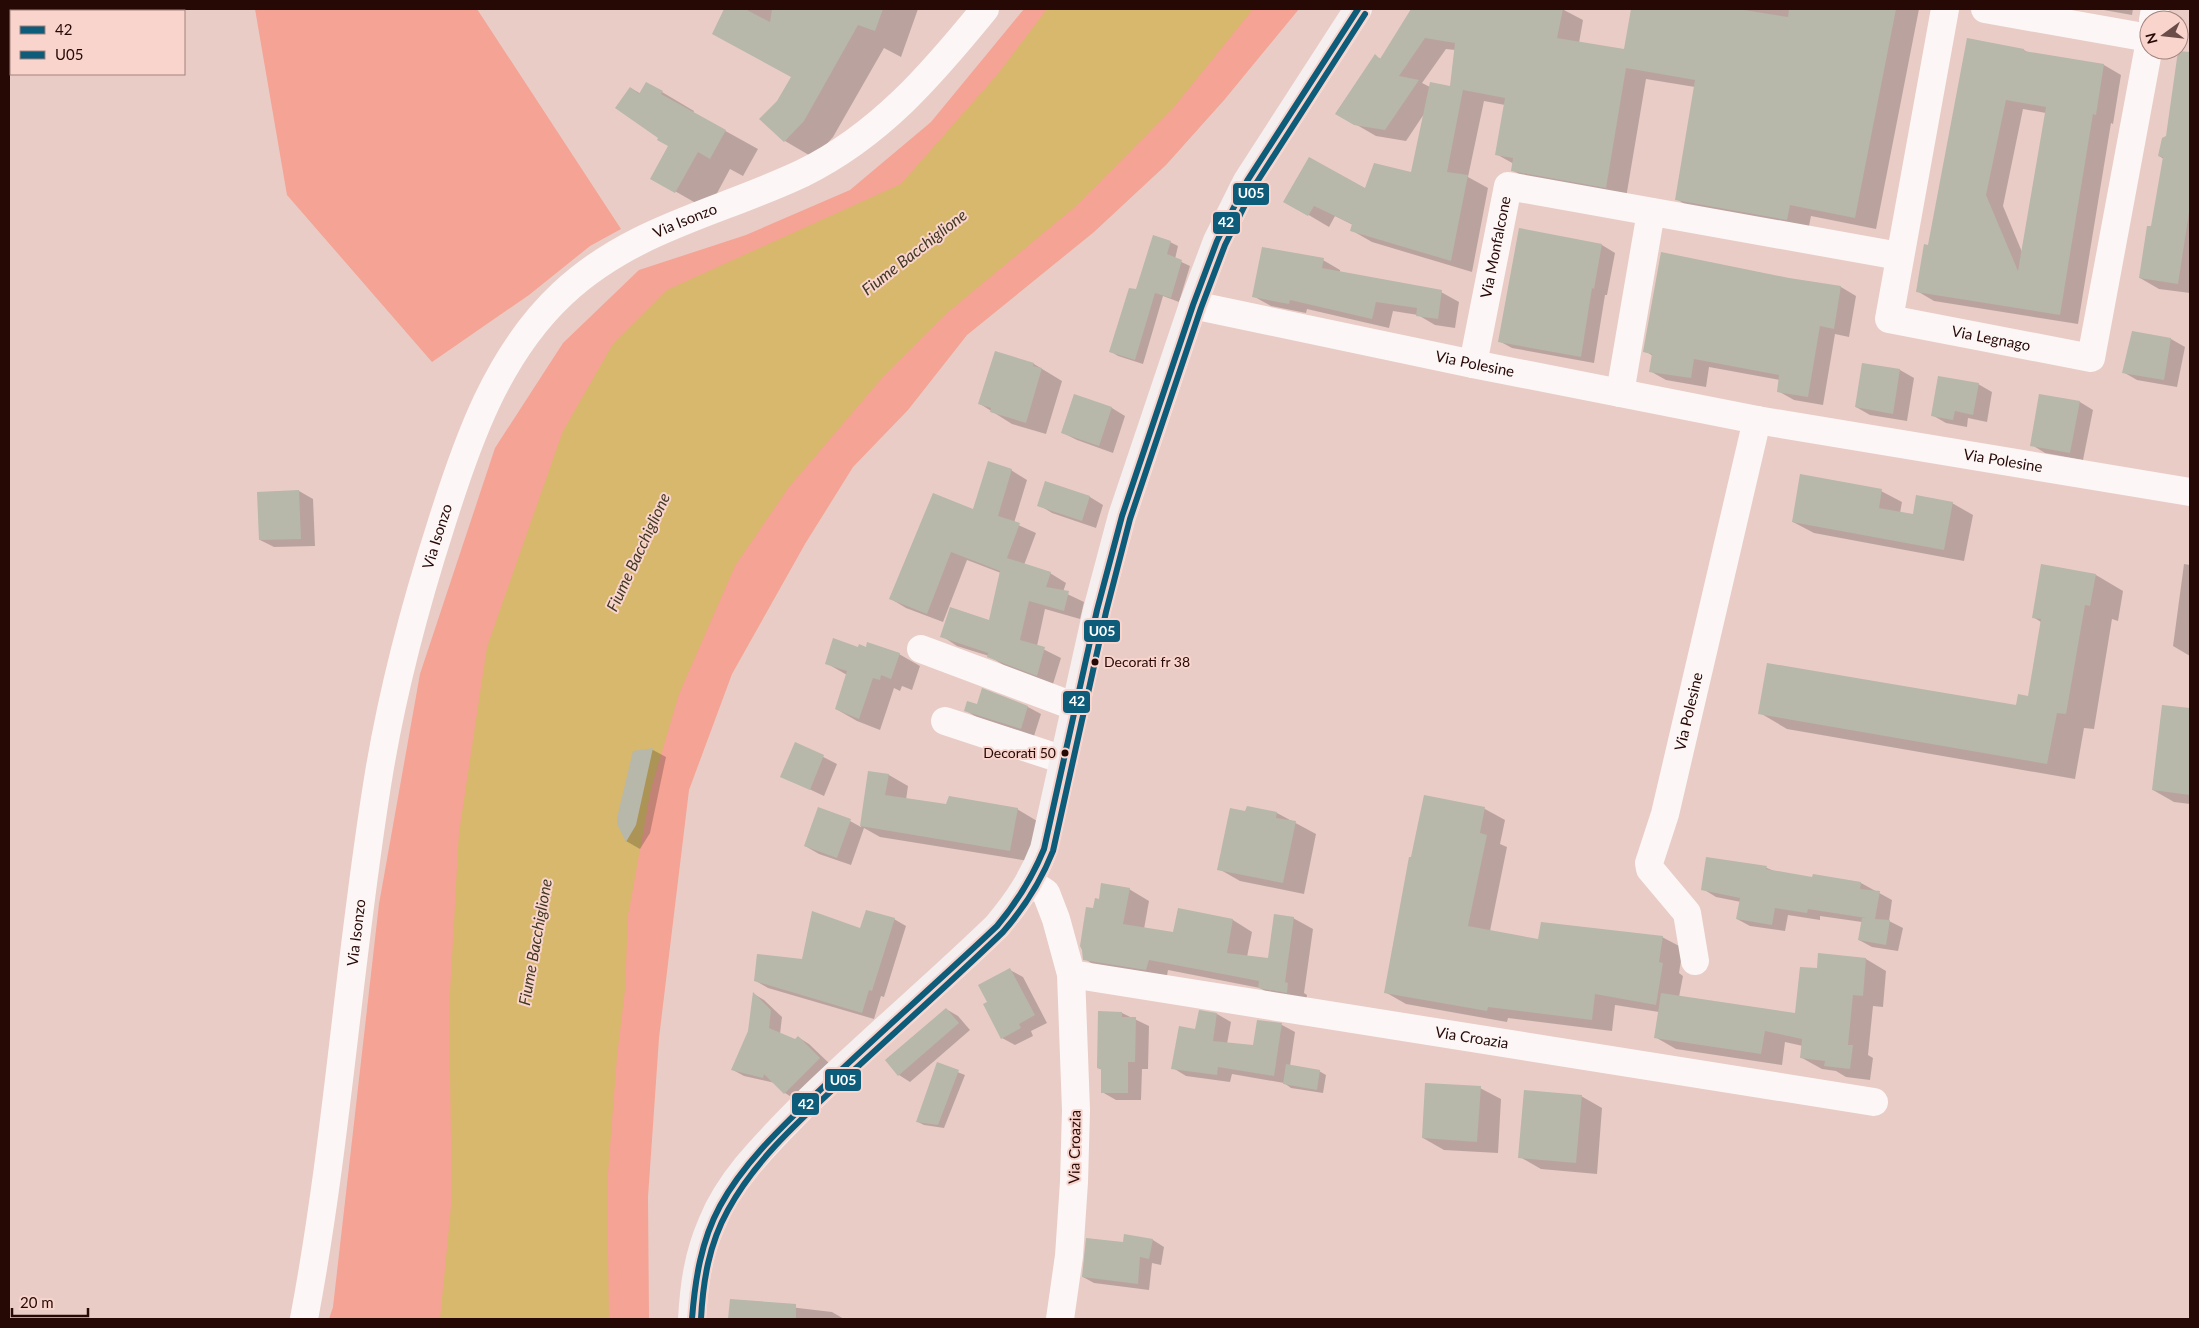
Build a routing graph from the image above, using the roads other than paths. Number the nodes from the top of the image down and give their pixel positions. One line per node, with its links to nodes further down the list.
1 (985, 9): 22 (street, Via Isonzo)
2 (1358, 9): 9 (street)
3 (1945, 9): 8 (street, Via Legnago)
4 (1985, 9): 5 (street)
5 (2139, 36)
6 (2146, 60): 8 (street, Via Legnago)
7 (1652, 212): 8 (street, Via Monfalcone); 10 (street, Via Monfalcone); 11 (street)
8 (1900, 256)
9 (1193, 305): 10 (street, Via Polesine); 15 (street)
10 (1473, 364): 11 (street, Via Polesine)
11 (1620, 393): 12 (street, Via Polesine)
12 (1758, 420): 13 (street, Via Polesine); 19 (street, Via Polesine)
13 (2190, 492)
14 (922, 649): 15 (street)
15 (1076, 707): 17 (street)
16 (945, 721): 17 (street)
17 (1064, 760): 18 (street)
18 (1030, 882): 20 (street, Via Croazia); 23 (street)
19 (1695, 961)
20 (1071, 974): 21 (street, Via Croazia); 24 (street, Via Croazia)
21 (1874, 1102)
22 (304, 1319)
23 (692, 1319)
24 (1060, 1319)

